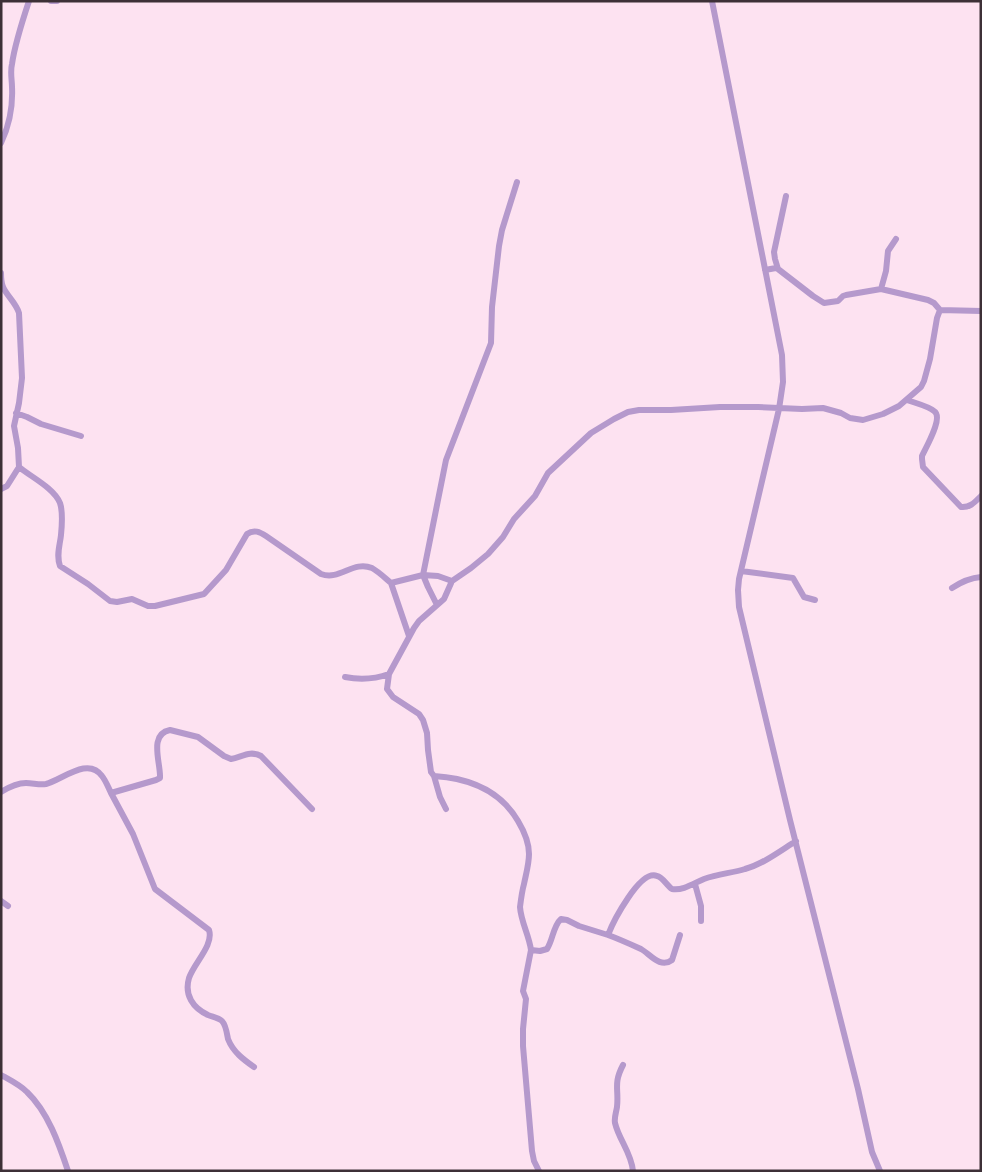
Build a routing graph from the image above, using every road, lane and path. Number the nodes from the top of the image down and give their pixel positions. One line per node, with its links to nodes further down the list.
1 (29, 1): 5 (street)
2 (51, 1): 3 (street)
3 (57, 1)
4 (712, 1): 10 (street)
5 (1, 144)
6 (517, 182): 23 (street)
7 (786, 196): 9 (street)
8 (896, 239): 12 (street)
9 (778, 269): 10 (street); 12 (street)
10 (765, 270): 16 (street)
11 (1, 273): 17 (street)
12 (881, 289): 13 (street)
13 (940, 310): 14 (street); 15 (street)
14 (981, 310)
15 (907, 400): 16 (street); 21 (street)
16 (779, 409): 22 (street); 25 (street)
17 (16, 413): 18 (street); 19 (street)
18 (80, 436)
19 (18, 467): 20 (street); 26 (street)
20 (1, 489)
21 (981, 496)
22 (741, 571): 28 (street); 38 (street)
23 (423, 574): 25 (street); 26 (street); 29 (street)
24 (981, 577): 27 (street)
25 (452, 581): 29 (street)
26 (391, 584): 30 (street)
27 (952, 588)
28 (815, 600)
29 (437, 605): 30 (street)
30 (409, 636): 31 (street)
31 (389, 674): 32 (street); 33 (street)
32 (345, 677)
33 (434, 776): 37 (street); 45 (street)
34 (1, 792): 35 (street)
35 (111, 793): 36 (street); 47 (street)
36 (312, 809)
37 (446, 809)
38 (796, 841): 39 (street); 52 (street)
39 (695, 884): 42 (street); 43 (street)
40 (1, 901): 41 (street)
41 (8, 906)
42 (701, 921)
43 (608, 935): 44 (street); 45 (street)
44 (680, 935)
45 (531, 950): 50 (street)
46 (623, 1065): 51 (street)
47 (254, 1067)
48 (1, 1075): 49 (street)
49 (68, 1171)
50 (539, 1171)
51 (633, 1171)
52 (880, 1171)

